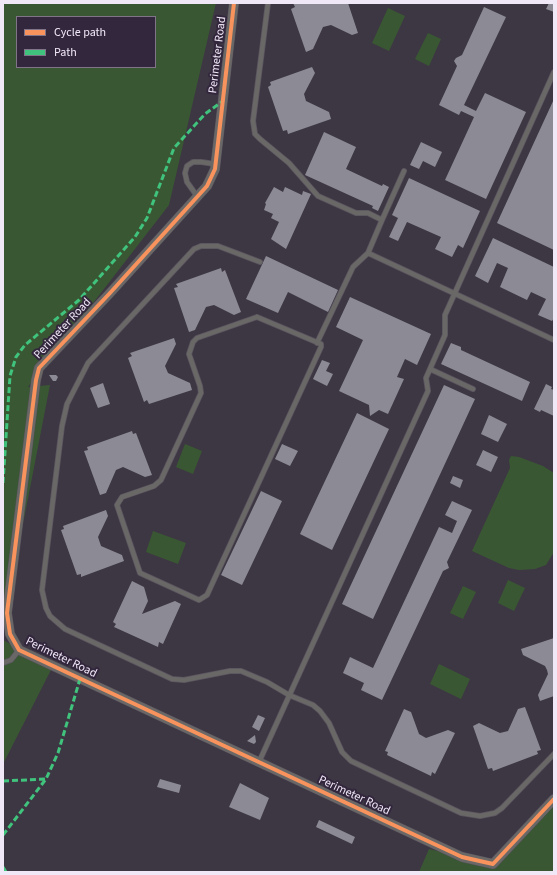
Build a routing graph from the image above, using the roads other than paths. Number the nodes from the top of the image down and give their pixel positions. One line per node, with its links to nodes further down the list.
1 (234, 3): 4 (street, Perimeter Road)
2 (268, 3): 7 (lane)
3 (554, 72): 10 (lane)
4 (215, 164): 6 (street, Perimeter Road); 6 (lane)
5 (404, 171): 7 (lane)
6 (197, 196): 15 (street, Perimeter Road)
7 (382, 220): 8 (lane)
8 (368, 253): 10 (lane); 12 (lane)
9 (260, 262): 18 (lane)
10 (454, 293): 11 (lane); 13 (lane)
11 (554, 340)
12 (317, 343): 12 (lane)
13 (430, 369): 14 (lane); 18 (lane)
14 (473, 389)
15 (6, 636): 16 (street, Perimeter Road)
16 (19, 650): 17 (lane); 20 (street, Perimeter Road)
17 (3, 663)
18 (289, 695): 19 (lane); 20 (lane)
19 (554, 754)
20 (258, 762): 21 (street, Perimeter Road)
21 (554, 799)

